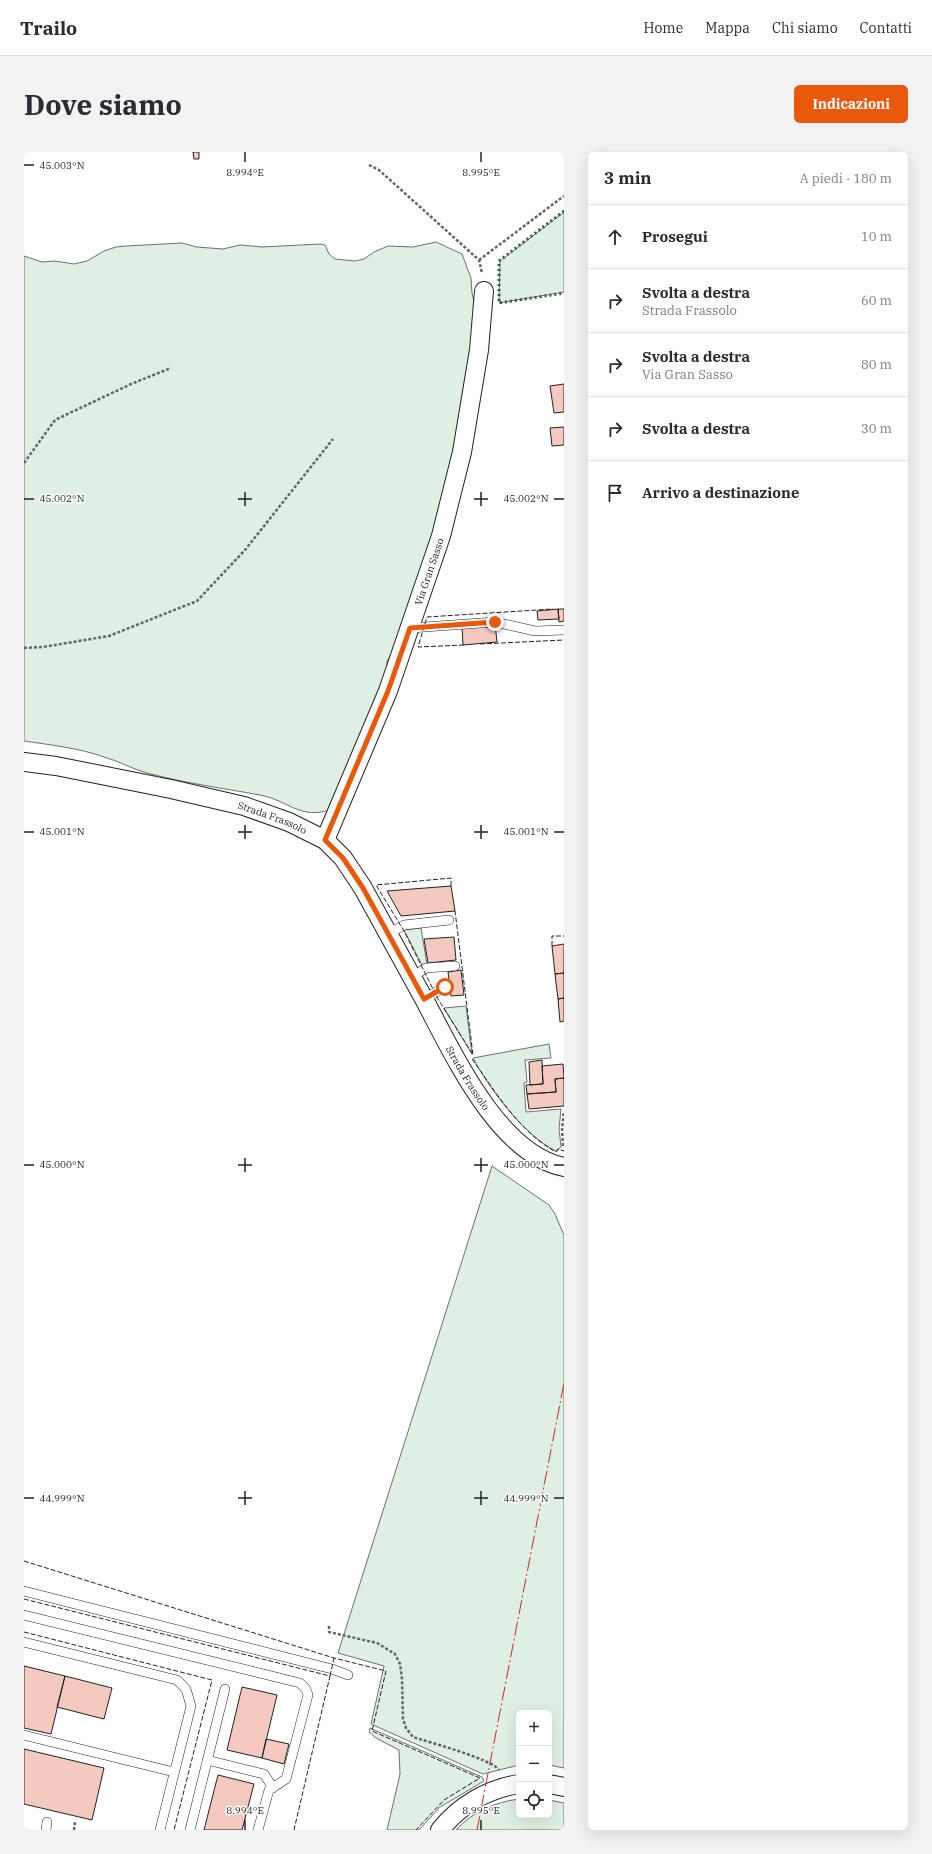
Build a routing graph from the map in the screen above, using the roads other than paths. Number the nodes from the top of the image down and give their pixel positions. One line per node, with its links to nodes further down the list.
1 (484, 291): 2 (street, Via Gran Sasso)
2 (410, 628): 3 (lane); 5 (street, Via Gran Sasso)
3 (564, 630)
4 (24, 762): 5 (street, Strada Frassolo)
5 (325, 840): 7 (street, Strada Frassolo)
6 (449, 920): 7 (lane)
7 (388, 934): 9 (street, Strada Frassolo)
8 (455, 966): 9 (lane)
9 (412, 977): 11 (street, Strada Frassolo)
10 (445, 987): 11 (lane)
11 (424, 999): 12 (street, Strada Frassolo)
12 (561, 1166)
13 (24, 1591): 16 (lane)
14 (24, 1615): 24 (lane)
15 (24, 1642): 20 (lane)
16 (348, 1675)
17 (224, 1689): 19 (lane)
18 (24, 1735): 20 (lane)
19 (207, 1760): 24 (lane); 26 (lane)
20 (174, 1772): 25 (lane)
21 (513, 1785): 28 (street)
22 (552, 1785): 23 (street)
23 (564, 1787)
24 (272, 1788): 27 (lane)
25 (160, 1830)
26 (190, 1830)
27 (258, 1830)
28 (440, 1830)

